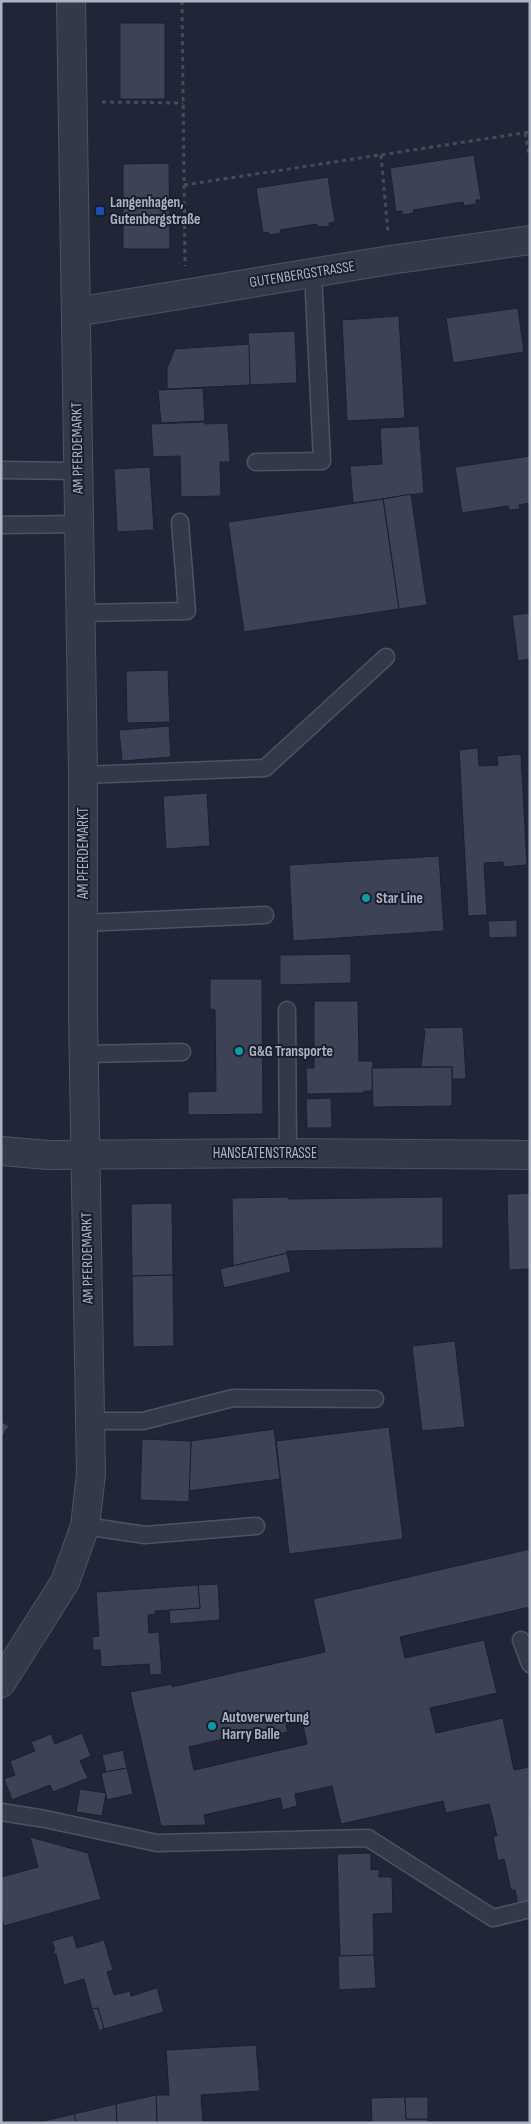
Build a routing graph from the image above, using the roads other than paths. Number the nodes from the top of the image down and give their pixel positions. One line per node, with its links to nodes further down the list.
1 (71, 1): 4 (street, AM PFERDEMARKT)
2 (530, 240): 3 (street, GUTENBERGSTRASSE)
3 (313, 272): 4 (street, GUTENBERGSTRASSE); 5 (lane)
4 (76, 312): 7 (street, AM PFERDEMARKT)
5 (256, 462)
6 (1, 470): 7 (lane)
7 (78, 471): 9 (street, AM PFERDEMARKT)
8 (180, 522): 11 (lane)
9 (79, 524): 10 (lane); 11 (street, AM PFERDEMARKT)
10 (1, 525)
11 (80, 613): 13 (street, AM PFERDEMARKT)
12 (386, 657): 13 (lane)
13 (83, 775): 15 (street, AM PFERDEMARKT)
14 (265, 915): 15 (lane)
15 (83, 923): 18 (street, AM PFERDEMARKT)
16 (287, 1010): 20 (lane)
17 (182, 1052): 18 (lane)
18 (84, 1054): 21 (street, AM PFERDEMARKT)
19 (1, 1152): 21 (street, HANSEATENSTRASSE)
20 (288, 1153): 21 (street, HANSEATENSTRASSE); 22 (street, HANSEATENSTRASSE)
21 (86, 1155): 24 (street, AM PFERDEMARKT)
22 (530, 1155)
23 (376, 1399): 24 (lane)
24 (91, 1420): 25 (street, AM PFERDEMARKT)
25 (86, 1526): 26 (lane); 29 (street, AM PFERDEMARKT)
26 (256, 1526)
27 (521, 1640): 28 (lane)
28 (530, 1664)
29 (1, 1683)
30 (1, 1812): 31 (lane)
31 (530, 1909)

